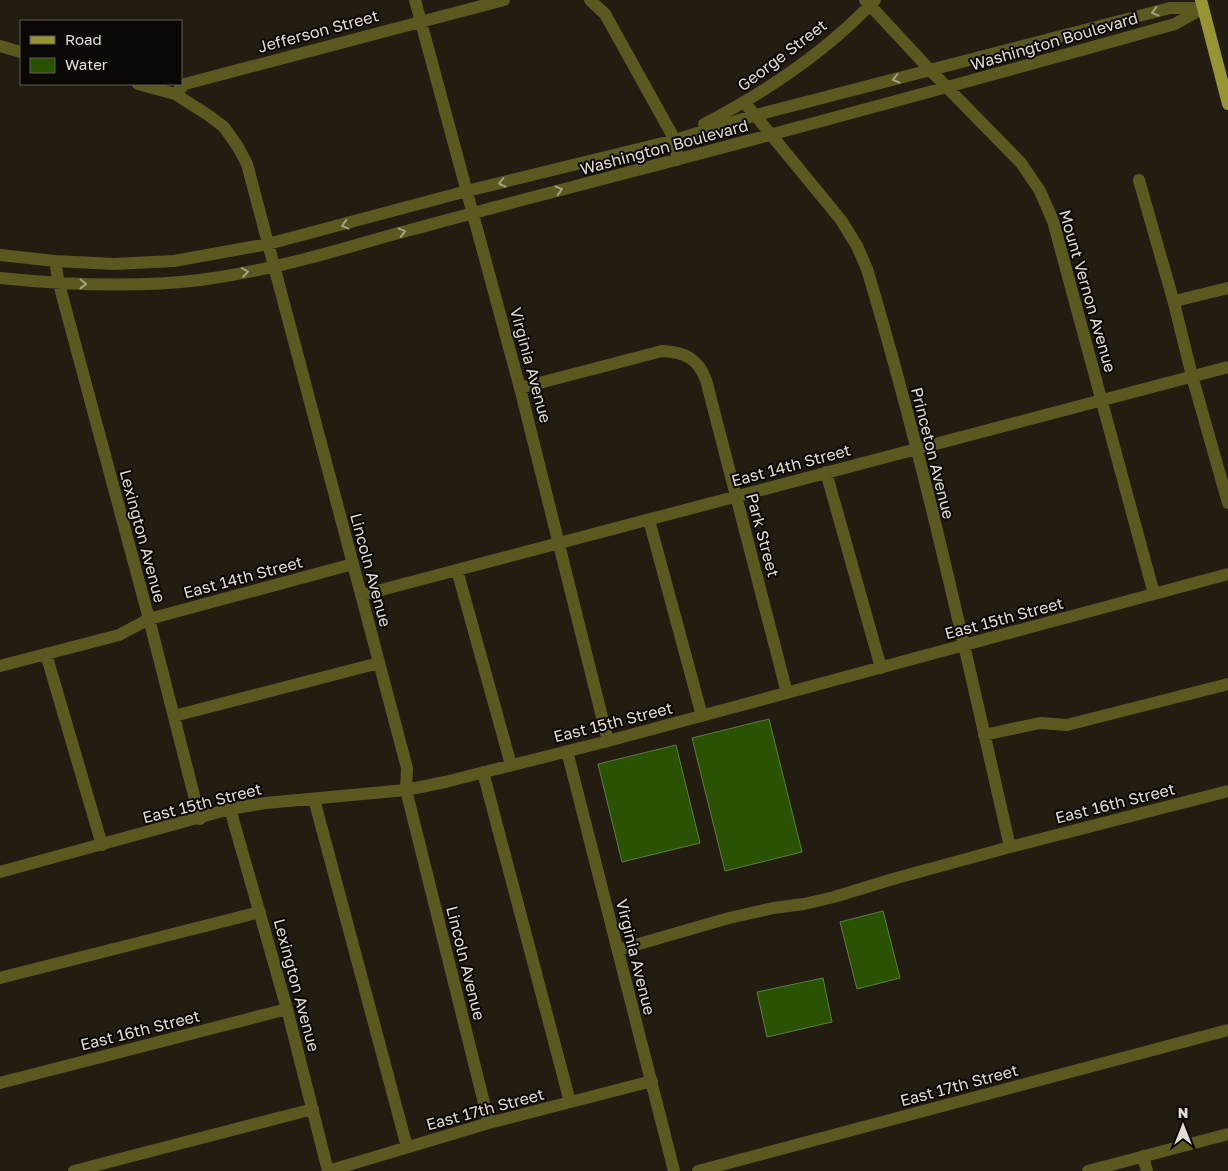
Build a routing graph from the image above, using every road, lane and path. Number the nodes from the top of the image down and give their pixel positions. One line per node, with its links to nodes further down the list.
1 (415, 0): 6 (street, Virginia Avenue)
2 (504, 0): 6 (street, Jefferson Street)
3 (590, 0): 17 (street)
4 (870, 2): 9 (street, Mount Vernon Avenue); 13 (street, George Street)
5 (1202, 4): 9 (street, Washington Boulevard, one-way to 9); 11 (street, Washington Boulevard); 14 (main road)
6 (420, 21): 12 (street, Jefferson Street); 20 (street, Virginia Avenue)
7 (0, 46): 8 (street)
8 (20, 52)
9 (930, 70): 11 (street, Mount Vernon Avenue); 15 (street, Washington Boulevard, one-way to 15)
10 (142, 85): 12 (street, Lincoln Avenue)
11 (948, 88): 16 (street, Washington Boulevard); 33 (street, Mount Vernon Avenue)
12 (175, 94): 22 (street, Lincoln Avenue)
13 (745, 103): 15 (street, Princeton Avenue); 17 (street, George Street)
14 (1228, 104)
15 (756, 115): 16 (street, Princeton Avenue); 17 (street, Washington Boulevard)
16 (772, 135): 18 (street, Washington Boulevard); 34 (street, Princeton Avenue)
17 (675, 140): 18 (street); 20 (street, Washington Boulevard, one-way to 20)
18 (677, 160): 21 (street, Washington Boulevard, one-way to 18)
19 (1139, 180): 29 (street)
20 (467, 191): 21 (street, Virginia Avenue); 22 (street, Washington Boulevard, one-way to 22)
21 (472, 213): 25 (street, Washington Boulevard, one-way to 21); 32 (street, Virginia Avenue)
22 (268, 244): 24 (street, Washington Boulevard); 25 (street, Lincoln Avenue)
23 (0, 255): 24 (street, Washington Boulevard)
24 (55, 262): 27 (street, Lexington Avenue)
25 (274, 268): 27 (street, Washington Boulevard, one-way to 25); 40 (street, Lincoln Avenue)
26 (0, 278): 27 (street, Washington Boulevard)
27 (59, 284): 45 (street, Lexington Avenue)
28 (1228, 288): 29 (street)
29 (1174, 303): 31 (street)
30 (1228, 367): 31 (street, East 14th Street)
31 (1192, 376): 33 (street, East 14th Street); 37 (street)
32 (520, 388): 36 (street, Park Street); 39 (street, Virginia Avenue)
33 (1101, 400): 34 (street, East 14th Street); 43 (street, Mount Vernon Avenue)
34 (916, 449): 35 (street, East 14th Street); 46 (street, Princeton Avenue)
35 (826, 472): 36 (street, East 14th Street); 50 (street)
36 (736, 496): 38 (street, East 14th Street); 52 (street, Park Street)
37 (1228, 503)
38 (649, 520): 39 (street, East 14th Street); 54 (street)
39 (560, 544): 41 (street, East 14th Street); 56 (street, Virginia Avenue)
40 (353, 564): 44 (street, Lincoln Avenue); 45 (street, East 14th Street)
41 (457, 570): 44 (street, East 14th Street); 58 (street)
42 (1228, 574): 43 (street, East 15th Street)
43 (1154, 594): 46 (street, East 15th Street)
44 (362, 595): 48 (street, Lincoln Avenue)
45 (149, 619): 47 (street, East 14th Street); 53 (street, Lexington Avenue)
46 (964, 645): 50 (street, East 15th Street); 55 (street, Princeton Avenue)
47 (46, 654): 49 (street, East 14th Street); 65 (street)
48 (380, 663): 53 (street); 60 (street, Lincoln Avenue)
49 (0, 666)
50 (881, 668): 52 (street, East 15th Street)
51 (1228, 684): 55 (street)
52 (787, 693): 54 (street, East 15th Street)
53 (174, 716): 64 (street, Lexington Avenue)
54 (702, 716): 56 (street, East 15th Street)
55 (984, 735): 66 (street, Princeton Avenue)
56 (608, 741): 57 (street, East 15th Street)
57 (567, 751): 58 (street, East 15th Street); 69 (street, Virginia Avenue)
58 (511, 765): 59 (street, East 15th Street)
59 (483, 772): 60 (street, East 15th Street); 75 (street)
60 (406, 790): 62 (street, East 15th Street); 77 (street, Lincoln Avenue)
61 (1228, 791): 66 (street, East 16th Street)
62 (314, 799): 63 (street, East 15th Street); 79 (street)
63 (230, 810): 64 (street, East 15th Street); 68 (street, Lexington Avenue)
64 (200, 819): 65 (street, East 15th Street)
65 (102, 845): 67 (street, East 15th Street)
66 (1010, 847): 69 (street, East 16th Street)
67 (0, 872)
68 (260, 912): 70 (street); 71 (street, Lexington Avenue)
69 (618, 950): 73 (street, Virginia Avenue)
70 (0, 978)
71 (287, 1009): 74 (street, East 16th Street); 76 (street, Lexington Avenue)
72 (1228, 1030): 84 (street, East 17th Street)
73 (652, 1081): 75 (street, East 17th Street); 83 (street, Virginia Avenue)
74 (0, 1083)
75 (570, 1102): 77 (street, East 17th Street)
76 (312, 1110): 81 (street); 82 (street, Lexington Avenue)
77 (489, 1123): 79 (street, East 17th Street)
78 (1228, 1134): 80 (street)
79 (407, 1147): 82 (street, East 17th Street)
80 (1143, 1156): 85 (street); 86 (street)
81 (74, 1171)
82 (328, 1171)
83 (674, 1171)
84 (698, 1171)
85 (1088, 1171)
86 (1147, 1171)

